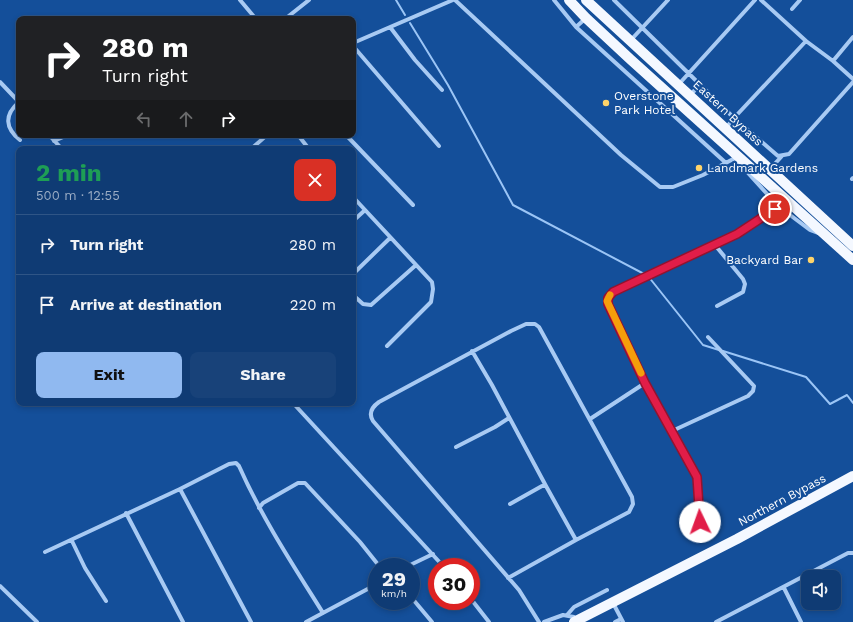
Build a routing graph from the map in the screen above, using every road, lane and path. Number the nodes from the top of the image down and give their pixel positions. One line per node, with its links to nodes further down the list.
1 (240, 0): 13 (street)
2 (309, 0): 14 (street)
3 (454, 0): 16 (street); 53 (street)
4 (554, 0): 17 (street)
5 (569, 0): 15 (main road, Eastern Bypass)
6 (586, 0): 20 (main road, Eastern Bypass)
7 (614, 0): 18 (street)
8 (668, 0): 18 (street)
9 (755, 0): 25 (street)
10 (761, 0): 21 (street)
11 (800, 0): 12 (street)
12 (792, 9)
13 (253, 16)
14 (289, 16)
15 (586, 18): 17 (street); 32 (main road, Eastern Bypass)
16 (390, 27): 22 (street); 30 (street)
17 (576, 28): 35 (street)
18 (642, 28): 20 (street); 25 (street)
19 (853, 37): 24 (street)
20 (630, 40): 28 (main road, Eastern Bypass)
21 (806, 41): 24 (street); 36 (street)
22 (356, 42)
23 (356, 49): 50 (street)
24 (833, 61): 26 (street)
25 (688, 74): 28 (street); 29 (street)
26 (853, 81): 51 (street)
27 (0, 82): 33 (street)
28 (678, 85): 31 (main road, Eastern Bypass)
29 (700, 85): 31 (street); 36 (street)
30 (442, 90)
31 (690, 96): 37 (main road, Eastern Bypass)
32 (673, 97): 35 (street); 52 (main road, Eastern Bypass)
33 (16, 99)
34 (16, 104): 38 (street)
35 (663, 106): 53 (street)
36 (734, 118): 37 (street); 51 (street)
37 (726, 128): 54 (main road, Eastern Bypass)
38 (16, 137)
39 (18, 138): 45 (street)
40 (52, 138): 46 (street)
41 (61, 138): 46 (street)
42 (263, 138): 48 (street)
43 (300, 138): 49 (street)
44 (349, 138): 56 (street)
45 (20, 140)
46 (54, 141): 47 (street)
47 (59, 146)
48 (254, 146)
49 (307, 146)
50 (440, 146)
51 (782, 156): 54 (street)
52 (737, 157): 53 (street); 57 (street); 60 (main road, Eastern Bypass)
53 (726, 163)
54 (770, 169): 63 (main road, Eastern Bypass)
55 (356, 201): 58 (street)
56 (413, 205)
57 (778, 206): 60 (street); 62 (street)
58 (364, 211): 59 (street); 61 (street)
59 (356, 218)
60 (822, 232): 64 (main road, Eastern Bypass)
61 (390, 238): 65 (street); 66 (street)
62 (715, 245): 68 (street); 72 (street)
63 (853, 246)
64 (853, 260)
65 (416, 265): 67 (street); 70 (street)
66 (356, 271)
67 (356, 298)
68 (717, 306)
69 (708, 337): 76 (street)
70 (387, 346)
71 (472, 351): 74 (street); 75 (street); 93 (street)
72 (645, 383): 75 (street); 76 (street)
73 (296, 406): 88 (street)
74 (509, 418): 77 (street); 79 (street)
75 (590, 419): 85 (street)
76 (672, 431): 84 (street)
77 (456, 447)
78 (853, 476): 99 (main road, Northern Bypass)
79 (546, 486): 81 (street); 85 (street)
80 (180, 489): 82 (street); 83 (street); 107 (street)
81 (510, 504)
82 (259, 508): 90 (street); 102 (street)
83 (126, 513): 86 (street); 106 (street)
84 (700, 522)
85 (576, 540): 93 (street)
86 (72, 541): 87 (street); 98 (street)
87 (45, 552)
88 (433, 554): 91 (street); 92 (street)
89 (853, 554): 95 (street)
90 (373, 558)
91 (436, 558)
92 (420, 560)
93 (508, 578): 111 (street)
94 (0, 586): 105 (street)
95 (784, 588): 114 (street); 115 (street)
96 (368, 589): 102 (street)
97 (607, 590): 103 (street)
98 (106, 601)
99 (613, 603): 103 (main road, Northern Bypass); 104 (street)
100 (420, 608): 109 (street)
101 (480, 610): 110 (street)
102 (323, 613): 108 (street)
103 (572, 619): 112 (street)
104 (622, 620): 113 (street)
105 (37, 622)
106 (183, 622)
107 (252, 622)
108 (306, 622)
109 (432, 622)
110 (489, 622)
111 (539, 622)
112 (544, 622)
113 (615, 622)
114 (716, 622)
115 (802, 622)

